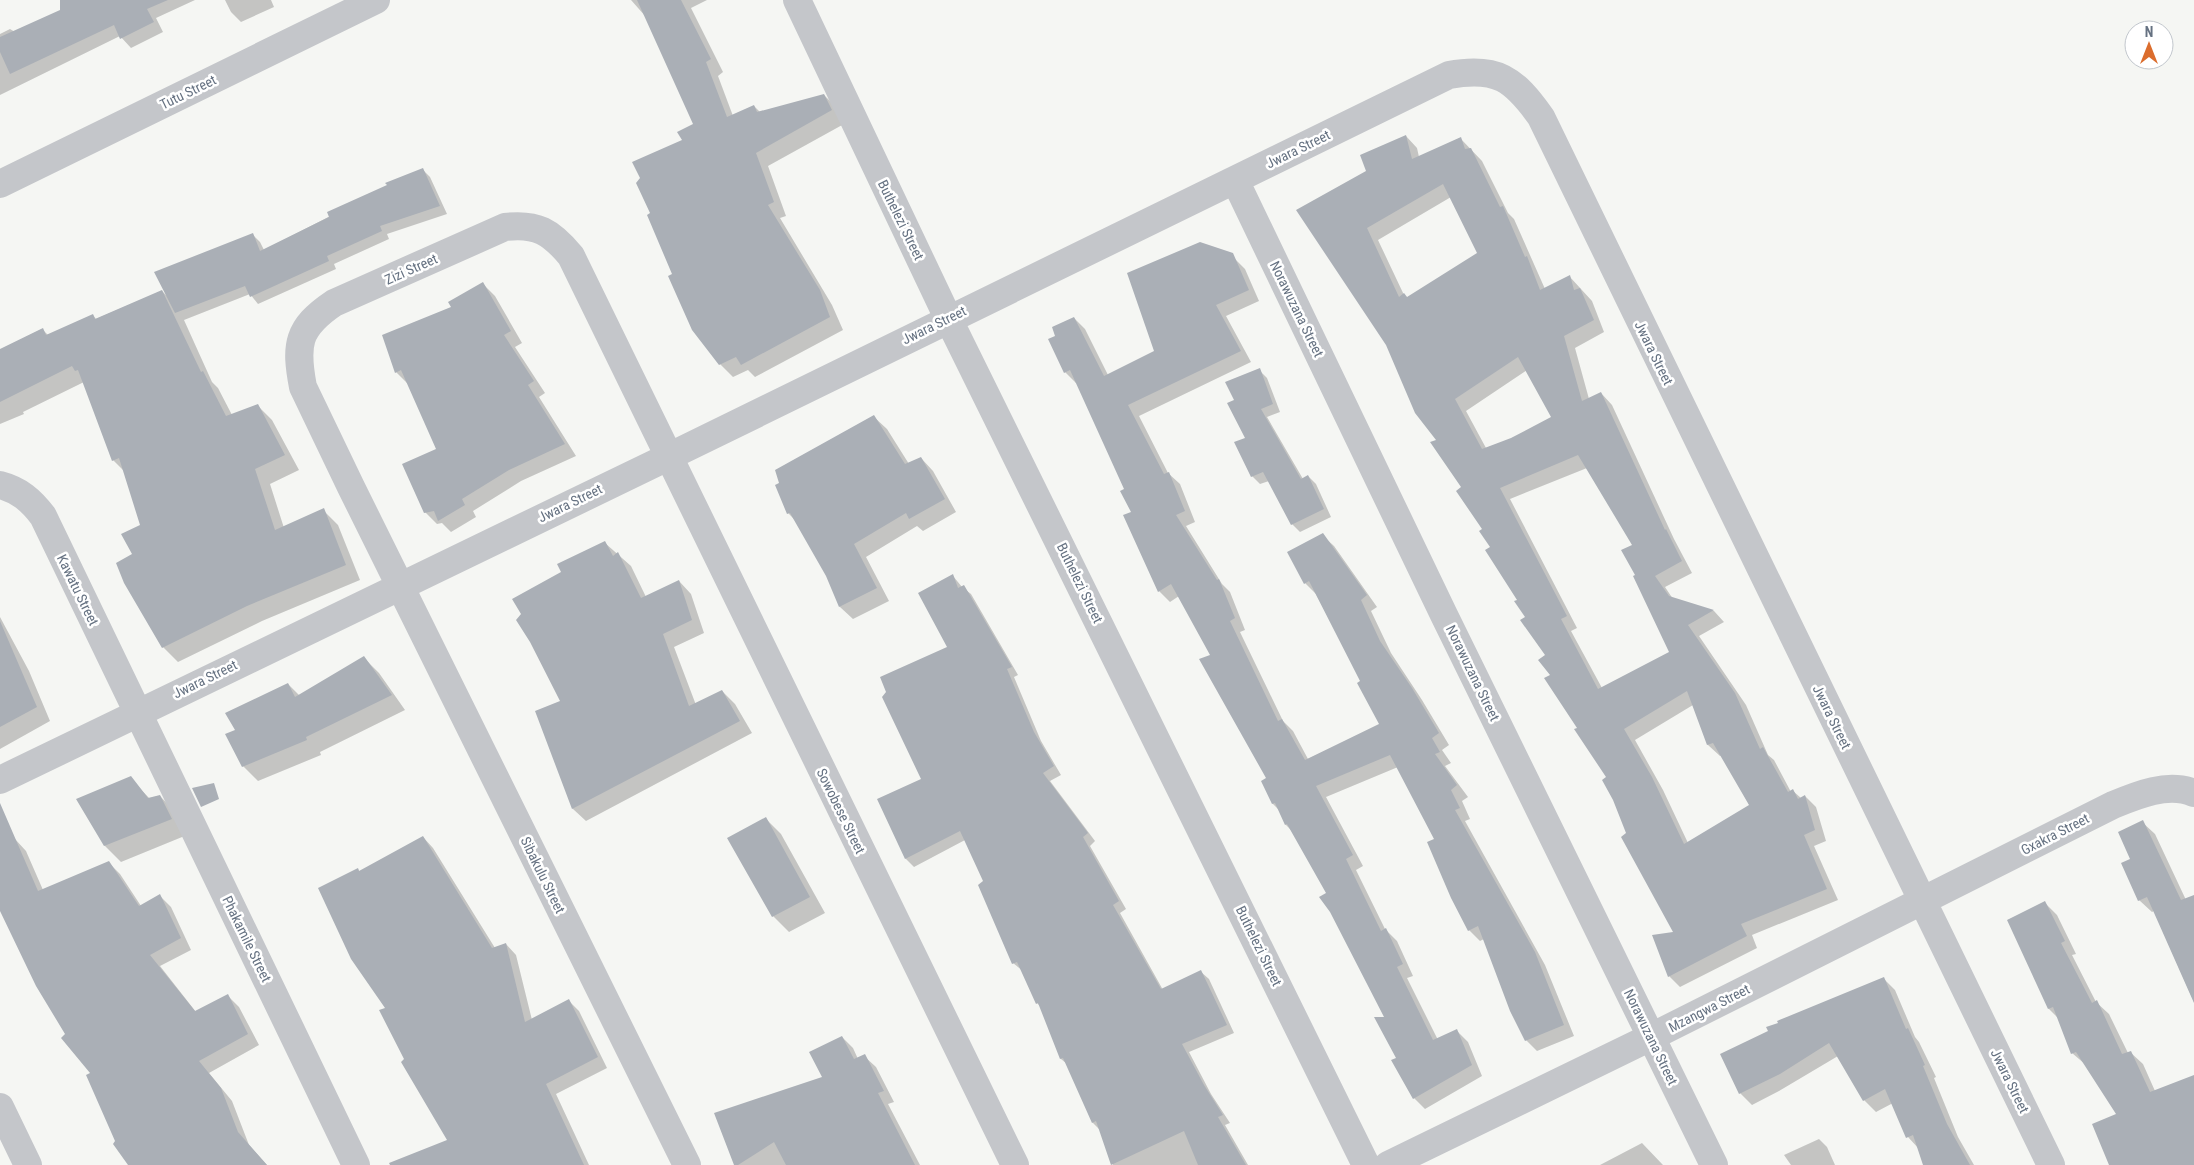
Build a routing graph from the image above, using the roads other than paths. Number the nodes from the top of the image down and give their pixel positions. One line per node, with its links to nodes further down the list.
1 (376, 0): 4 (street, Tutu Street)
2 (797, 0): 5 (street, Buthelezi Street)
3 (1235, 180): 5 (street, Jwara Street); 12 (street, Jwara Street); 13 (street, Norawuzana Street)
4 (0, 184)
5 (948, 318): 6 (street, Jwara Street); 19 (street, Buthelezi Street)
6 (668, 457): 8 (street, Jwara Street); 8 (street, Zizi Street); 18 (street, Sowobese Street)
7 (0, 485): 9 (street, Kawatu Street)
8 (399, 585): 9 (street, Jwara Street); 17 (street, Sibakulu Street)
9 (137, 712): 10 (street, Jwara Street); 16 (street, Phakamile Street)
10 (0, 780)
11 (2194, 793): 12 (street, Gxakra Street)
12 (1922, 901): 13 (street, Mzangwa Street); 22 (street, Jwara Street)
13 (1650, 1037): 20 (street, Mzangwa Street); 21 (street, Norawuzana Street)
14 (0, 1107): 15 (street)
15 (28, 1165)
16 (356, 1165)
17 (687, 1165)
18 (1015, 1165)
19 (1366, 1165)
20 (1388, 1165)
21 (1714, 1165)
22 (2051, 1165)

